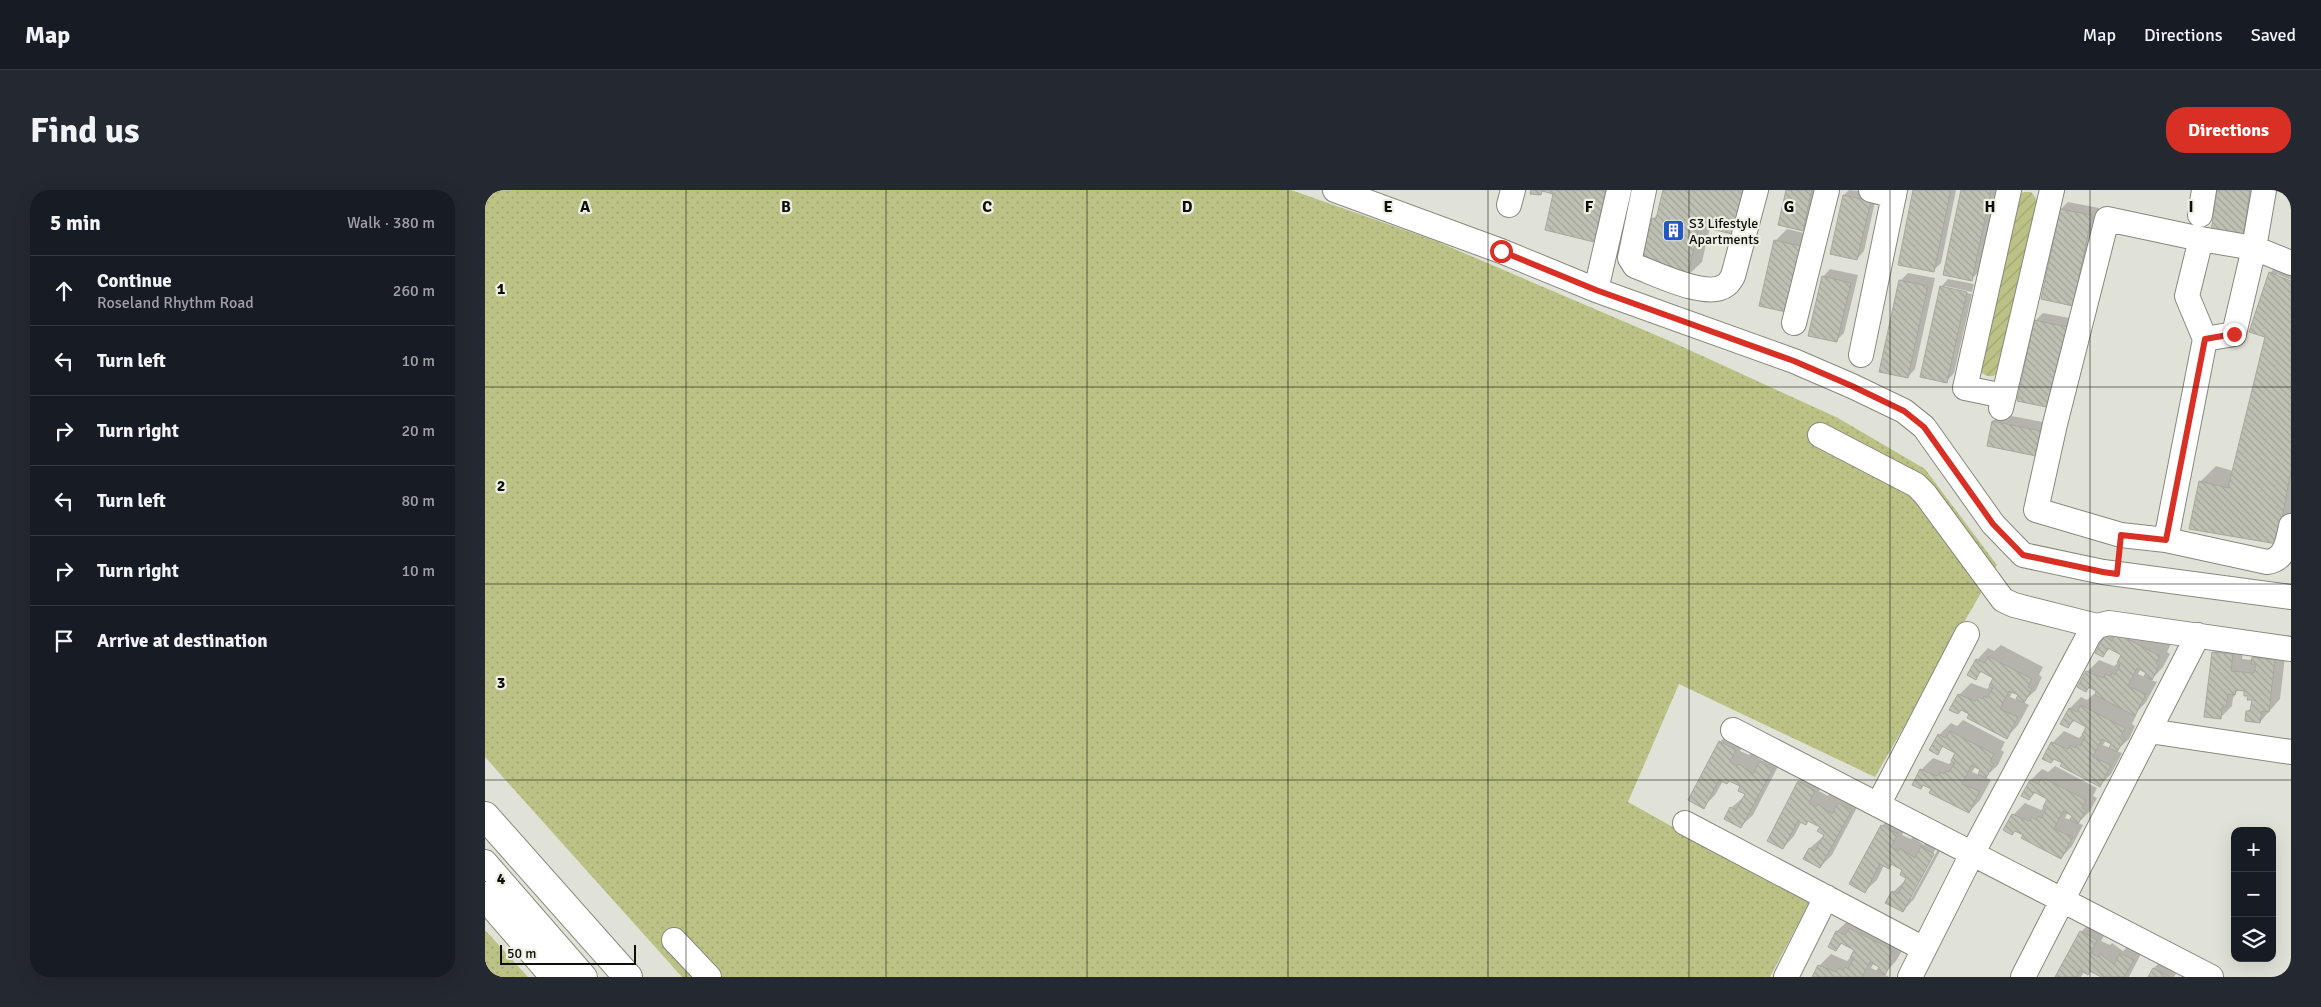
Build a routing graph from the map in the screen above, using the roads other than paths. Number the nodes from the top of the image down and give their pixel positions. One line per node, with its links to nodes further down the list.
1 (1335, 190): 16 (street)
2 (1619, 190): 16 (street)
3 (1644, 190): 4 (street)
4 (1756, 190)
5 (1827, 190): 17 (street)
6 (1871, 190): 11 (street)
7 (2009, 190): 8 (street)
8 (2052, 190)
9 (2204, 190): 12 (street)
10 (2264, 190): 14 (street)
11 (1895, 193): 19 (street)
12 (2200, 215)
13 (2201, 240): 14 (street); 18 (street); 22 (street)
14 (2254, 248): 15 (street); 18 (street)
15 (2291, 263)
16 (1596, 290): 24 (street)
17 (1794, 323)
18 (2205, 339): 23 (street)
19 (1861, 355)
20 (1820, 435): 26 (street)
21 (2291, 526): 23 (street)
22 (2121, 535): 23 (street); 24 (street)
23 (2166, 540)
24 (2117, 574): 25 (street)
25 (2291, 597)
26 (2097, 626): 28 (street); 36 (street)
27 (1967, 634): 33 (street)
28 (2198, 635): 29 (street); 31 (street)
29 (2291, 649)
30 (1733, 730): 33 (street)
31 (2149, 731): 32 (street); 40 (street)
32 (2291, 752)
33 (1878, 805): 36 (street)
34 (485, 816): 45 (main road)
35 (1685, 823): 39 (street)
36 (1972, 854): 40 (street); 42 (street)
37 (485, 862): 44 (street)
38 (485, 896): 43 (main road)
39 (1826, 897): 42 (street); 47 (street)
40 (2062, 900): 49 (street); 50 (street)
41 (674, 940): 46 (street)
42 (1924, 949): 48 (street)
43 (555, 977)
44 (585, 977)
45 (628, 977)
46 (709, 977)
47 (1786, 977)
48 (1910, 977)
49 (2023, 977)
50 (2211, 977)

